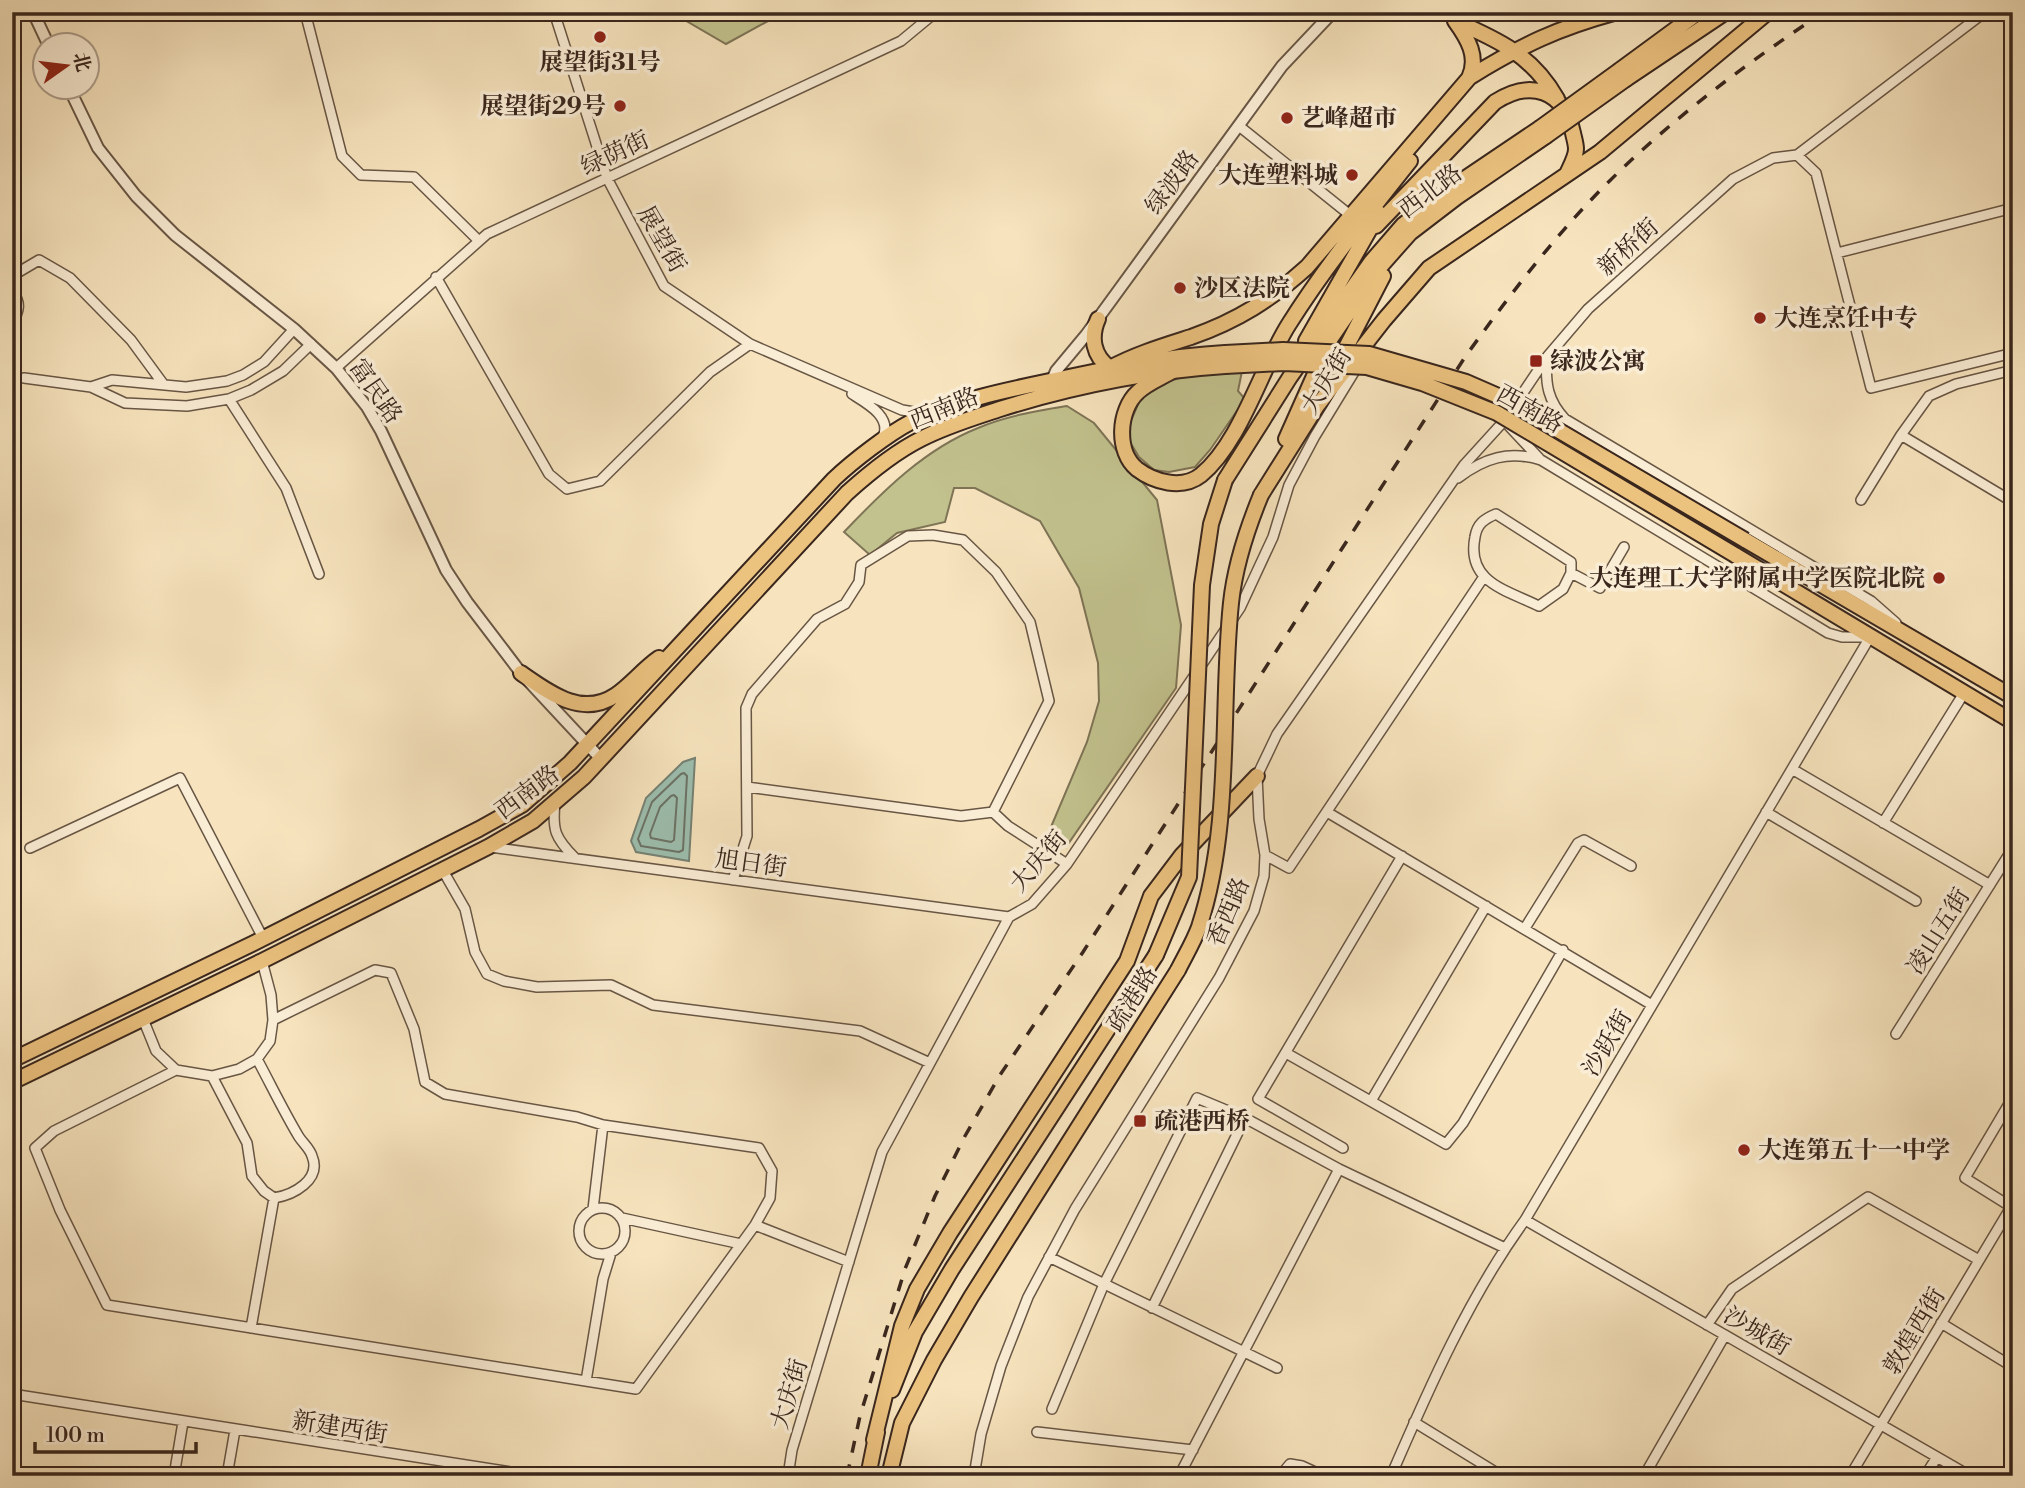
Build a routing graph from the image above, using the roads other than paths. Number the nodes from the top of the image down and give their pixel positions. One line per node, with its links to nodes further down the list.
1 (33, 12): 13 (street)
2 (305, 12): 29 (street)
3 (554, 12): 25 (street, 展望街)
4 (936, 12): 25 (street, 绿荫街)
5 (1333, 12): 20 (street, 绿波路)
6 (1442, 12): 12 (street)
7 (1617, 12): 14 (main road)
8 (1699, 12): 15 (main road, 西北路)
9 (1726, 12): 15 (main road, 西北路)
10 (1768, 12): 24 (main road)
11 (1985, 12): 22 (street)
12 (1455, 21): 14 (main road); 16 (main road)
13 (42, 32)
14 (1512, 51): 16 (main road); 17 (main road)
15 (1623, 74): 21 (main road, 西北路, bridge)
16 (1469, 78): 19 (main road)
17 (1557, 99): 24 (main road); 28 (main road)
18 (76, 102): 38 (street, 富民路)
19 (1437, 115): 23 (main road); 27 (main road)
20 (1239, 126): 27 (street); 36 (street, 绿波路)
21 (1543, 132): 30 (main road, 西北路); 62 (main road, 西北路)
22 (1797, 155): 31 (street); 42 (street, 新桥街)
23 (1410, 161): 28 (main road); 46 (main road)
24 (1567, 174): 35 (main road)
25 (607, 178): 29 (street, 绿荫街); 40 (street, 展望街)
26 (2013, 208): 31 (street)
27 (1350, 215): 45 (main road)
28 (1367, 233): 62 (main road)
29 (480, 241): 33 (street, 绿荫街)
30 (1402, 241): 55 (main road); 64 (main road, 西北路)
31 (1837, 253): 41 (street)
32 (12, 276): 51 (street)
33 (436, 277): 40 (street); 44 (street, 绿荫街)
34 (12, 290): 37 (street)
35 (1396, 306): 55 (main road); 94 (street, 大庆街)
36 (1098, 319): 45 (main road); 50 (street, 绿波路)
37 (12, 323)
38 (294, 329): 39 (street, 富民路); 51 (street)
39 (311, 344): 44 (street, 富民路); 54 (street)
40 (750, 344): 49 (street, 展望街)
41 (2013, 353)
42 (1547, 358): 53 (street, 新桥街); 57 (street)
43 (1225, 359): 45 (main road, 西南路); 46 (main road, 西南路); 71 (main road, 西南路, bridge); 72 (main road, 西南路, bridge)
44 (336, 368): 74 (street, 富民路)
45 (1110, 368): 50 (main road, 西南路)
46 (1174, 370): 79 (main road, 西南路)
47 (2013, 370): 59 (street)
48 (24, 378): 52 (street)
49 (830, 380): 56 (street, 展望街); 60 (street)
50 (1052, 380): 56 (main road, 西南路)
51 (164, 385): 52 (street)
52 (91, 387): 54 (street)
53 (1529, 387): 58 (street, 香西路)
54 (229, 399): 69 (street)
55 (1317, 406): 64 (main road)
56 (930, 414): 60 (main road, 西南路)
57 (1566, 419): 58 (street); 72 (street)
58 (1504, 421): 61 (street); 63 (street, 香西路)
59 (1901, 435): 65 (street); 66 (street)
60 (881, 443): 73 (main road, 西南路)
61 (1541, 460): 63 (street); 71 (street)
62 (1225, 480): 152 (main road, bridge)
63 (1453, 482): 81 (street, 香西路)
64 (1261, 495): 160 (main road, 疏港路, bridge)
65 (1861, 500)
66 (2013, 502)
67 (1624, 547): 68 (street)
68 (1571, 573): 70 (street); 70 (street)
69 (319, 574)
70 (1483, 578): 85 (street)
71 (1870, 637): 75 (main road, 西南路); 80 (street, 沙跃街)
72 (1913, 639): 76 (main road, 西南路)
73 (683, 642): 74 (main road); 78 (main road, 西南路)
74 (521, 673): 78 (street, 富民路)
75 (1964, 693): 77 (main road, 西南路); 87 (street)
76 (2013, 697)
77 (2013, 722)
78 (587, 744): 79 (street, 富民路); 103 (main road, 西南路)
79 (600, 759): 83 (main road, 西南路)
80 (1792, 769): 86 (street, 沙跃街); 87 (street)
81 (1257, 776): 91 (street, 香西路); 152 (main road)
82 (747, 787): 84 (street); 84 (street); 97 (street)
83 (555, 803): 88 (main road, 西南路); 93 (street)
84 (993, 812): 94 (street)
85 (1327, 812): 91 (street); 92 (street)
86 (1766, 812): 99 (street); 106 (street, 沙跃街)
87 (1883, 823): 98 (street)
88 (488, 847): 93 (street, 旭日街); 96 (main road, 西南路)
89 (30, 848): 103 (street)
90 (2013, 848): 98 (street, 凌山五街)
91 (1265, 855): 132 (street, 香西路)
92 (1402, 856): 100 (street); 110 (street)
93 (575, 858): 97 (street, 旭日街)
94 (1067, 864): 101 (street, 大庆街)
95 (1631, 866): 102 (street)
96 (442, 869): 105 (main road, 西南路); 113 (street)
97 (733, 880): 101 (street, 旭日街)
98 (1990, 885): 109 (street, 凌山五街)
99 (1916, 901)
100 (1486, 906): 102 (street); 118 (street)
101 (1009, 917): 113 (street, 大庆街)
102 (1525, 928): 104 (street)
103 (263, 938): 112 (main road, 西南路)
104 (1563, 950): 106 (street); 118 (street)
105 (262, 961): 107 (main road, 西南路); 108 (street)
106 (1653, 1005): 127 (street, 沙跃街)
107 (143, 1019): 114 (street); 116 (main road, 西南路)
108 (273, 1020): 111 (street); 120 (street)
109 (1896, 1034)
110 (1286, 1053): 118 (street); 121 (street)
111 (257, 1059): 115 (street); 123 (street)
112 (12, 1060)
113 (930, 1063): 134 (street, 大庆街)
114 (176, 1070): 115 (street); 139 (street)
115 (212, 1076): 123 (street)
116 (12, 1082)
117 (2013, 1097): 124 (street)
118 (1371, 1101)
119 (1245, 1118): 122 (street); 135 (street); 136 (street)
120 (603, 1125): 125 (street); 128 (street)
121 (1343, 1148)
122 (1339, 1169): 130 (street); 141 (street)
123 (274, 1198): 139 (street)
124 (2012, 1208): 133 (street, 敦煌西街)
125 (593, 1209): 126 (street); 131 (street)
126 (622, 1219): 129 (street); 131 (street)
127 (1525, 1220): 130 (street, 沙跃街); 138 (street, 沙城街)
128 (755, 1225): 129 (street); 134 (street)
129 (741, 1244): 144 (street)
130 (1505, 1248): 148 (street, 沙跃街)
131 (611, 1253): 144 (street)
132 (1049, 1257): 135 (street); 161 (street, 香西路)
133 (1979, 1261): 137 (street, 敦煌西街); 138 (street)
134 (849, 1262): 158 (street, 大庆街)
135 (1104, 1284): 136 (street); 146 (street)
136 (1152, 1308): 141 (street)
137 (1941, 1324): 142 (street); 149 (street, 敦煌西街)
138 (1707, 1325): 140 (street, 沙城街)
139 (251, 1328): 144 (street)
140 (1725, 1335): 149 (street, 沙城街); 167 (street)
141 (1244, 1353): 143 (street); 153 (street)
142 (2013, 1367)
143 (1277, 1368)
144 (586, 1381)
145 (12, 1394): 147 (street, 新建西街)
146 (1052, 1409)
147 (183, 1422): 150 (street, 新建西街); 155 (street)
148 (1414, 1422): 165 (street, 沙跃街); 166 (street)
149 (1880, 1424): 154 (street, 沙城街); 168 (street, 敦煌西街)
150 (235, 1430): 156 (street); 157 (street, 新建西街)
151 (1037, 1433): 153 (street)
152 (874, 1440): 159 (main road)
153 (1193, 1450): 162 (street)
154 (1937, 1457): 169 (street); 170 (street, 沙城街)
155 (174, 1476)
156 (227, 1476)
157 (537, 1476)
158 (788, 1476)
159 (868, 1476)
160 (889, 1476)
161 (974, 1476)
162 (1180, 1476)
163 (1280, 1476): 164 (street)
164 (1324, 1476)
165 (1391, 1476)
166 (1502, 1476)
167 (1644, 1476)
168 (1850, 1476)
169 (1925, 1476)
170 (1970, 1476)

